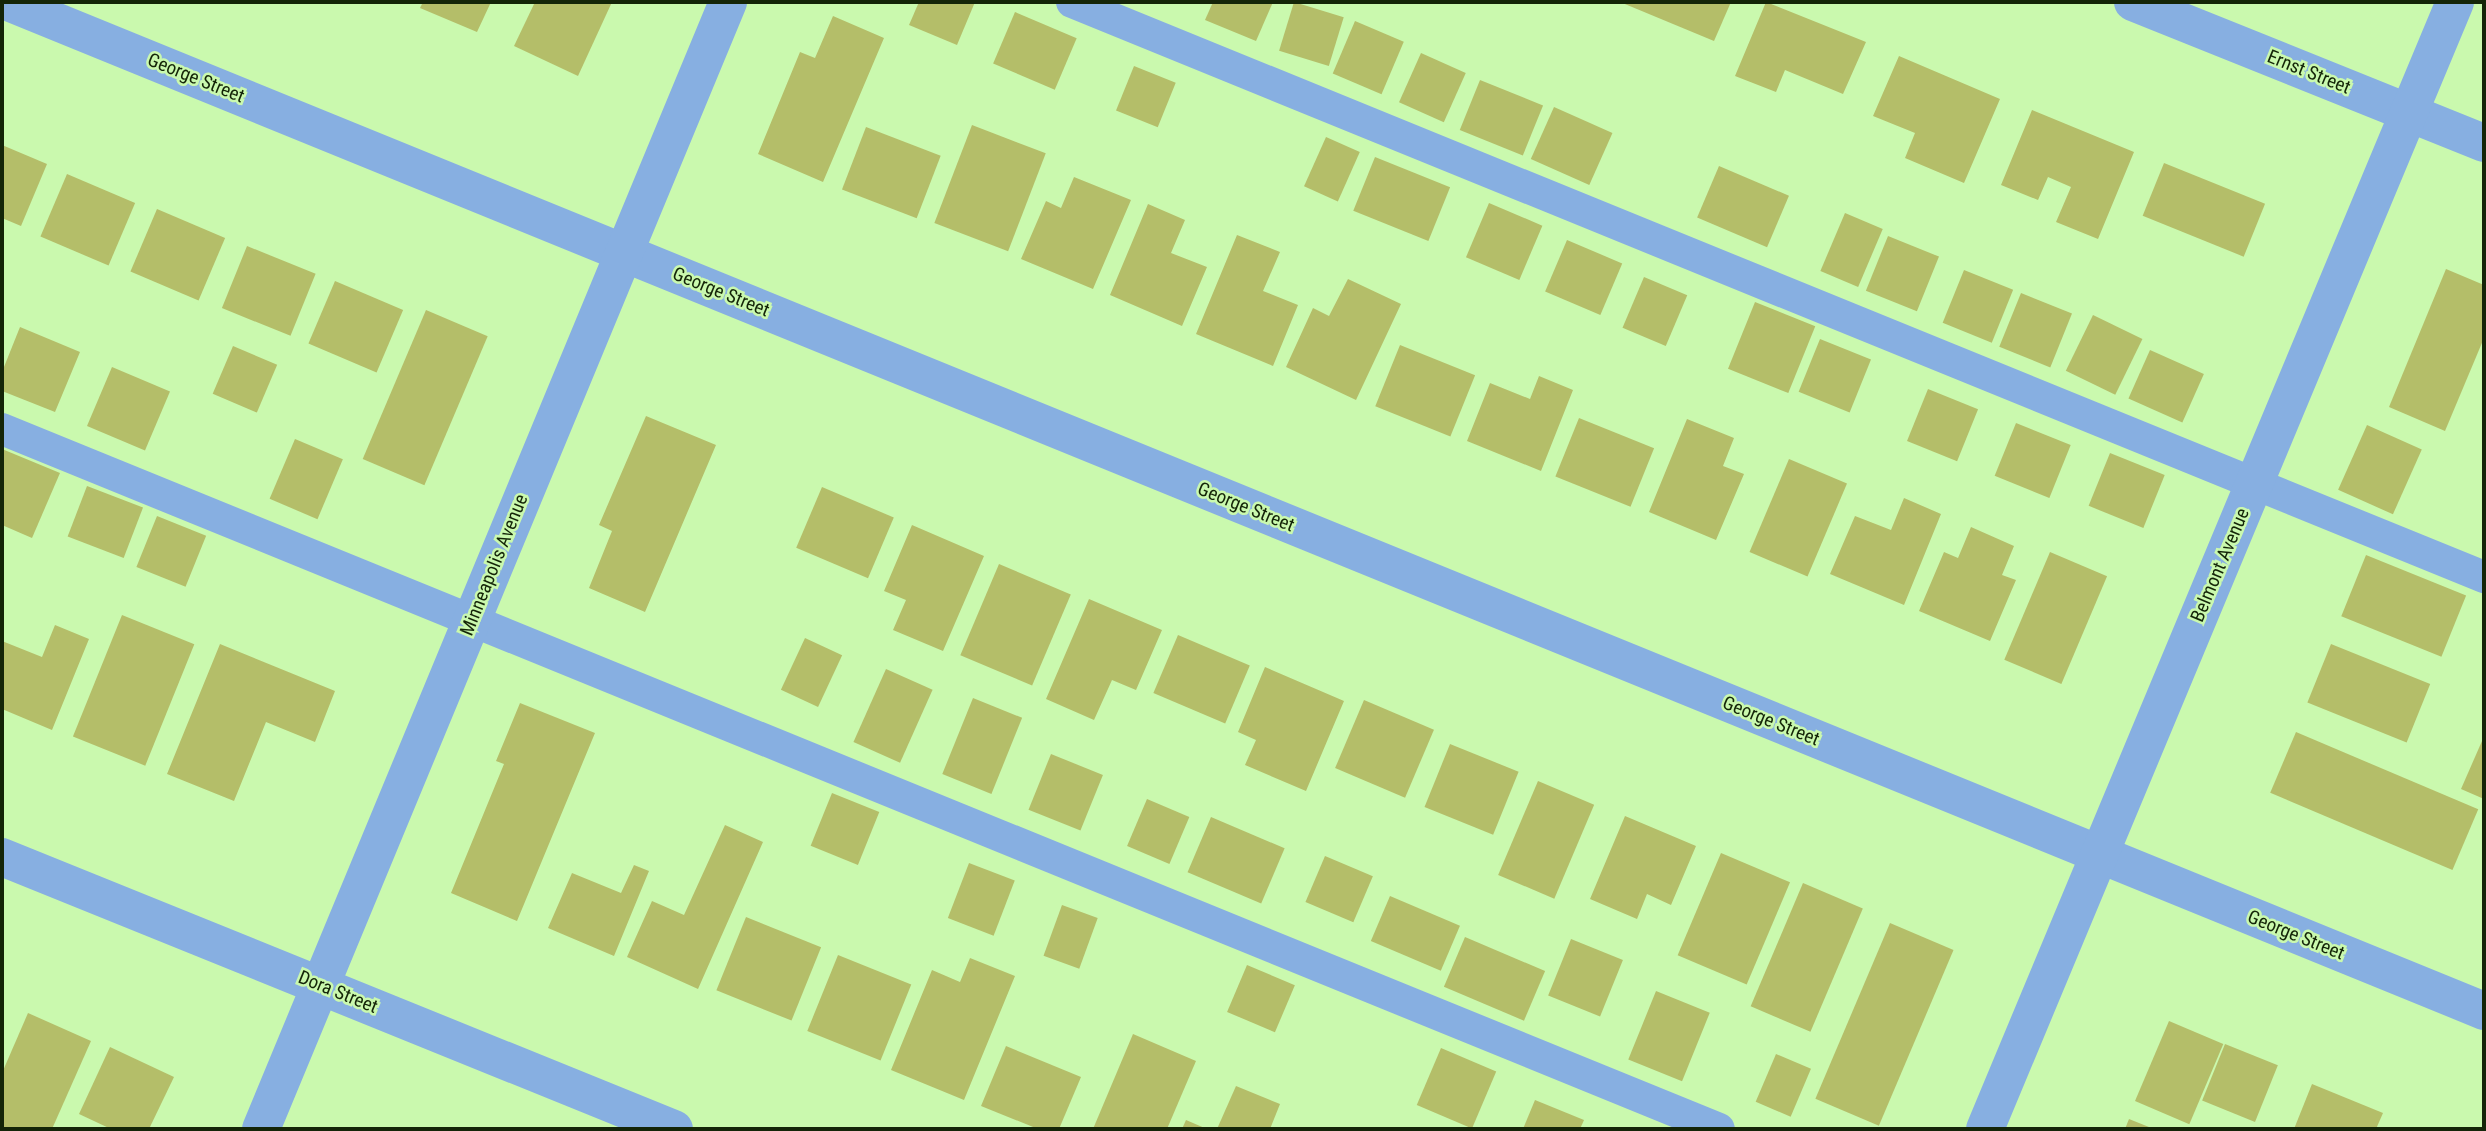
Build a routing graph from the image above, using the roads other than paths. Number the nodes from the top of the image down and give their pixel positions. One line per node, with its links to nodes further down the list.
1 (8, 2): 8 (street, George Street)
2 (728, 2): 8 (street, Minneapolis Avenue)
3 (1072, 2): 10 (lane)
4 (2133, 2): 6 (street, Ernst Street)
5 (2455, 2): 6 (street, Belmont Avenue)
6 (2409, 112): 7 (street, Ernst Street); 10 (street, Belmont Avenue)
7 (2484, 143)
8 (624, 253): 12 (street, Minneapolis Avenue); 13 (street, George Street)
9 (2, 429): 12 (lane)
10 (2254, 483): 11 (lane); 13 (street, Belmont Avenue)
11 (2484, 577)
12 (471, 621): 15 (street, Minneapolis Avenue); 19 (lane)
13 (2099, 854): 16 (street, George Street); 20 (street, Belmont Avenue)
14 (2, 857): 15 (street, Dora Street)
15 (321, 985): 17 (street, Minneapolis Avenue); 18 (street, Dora Street)
16 (2484, 1012)
17 (261, 1129)
18 (674, 1129)
19 (1719, 1129)
20 (1985, 1129)

